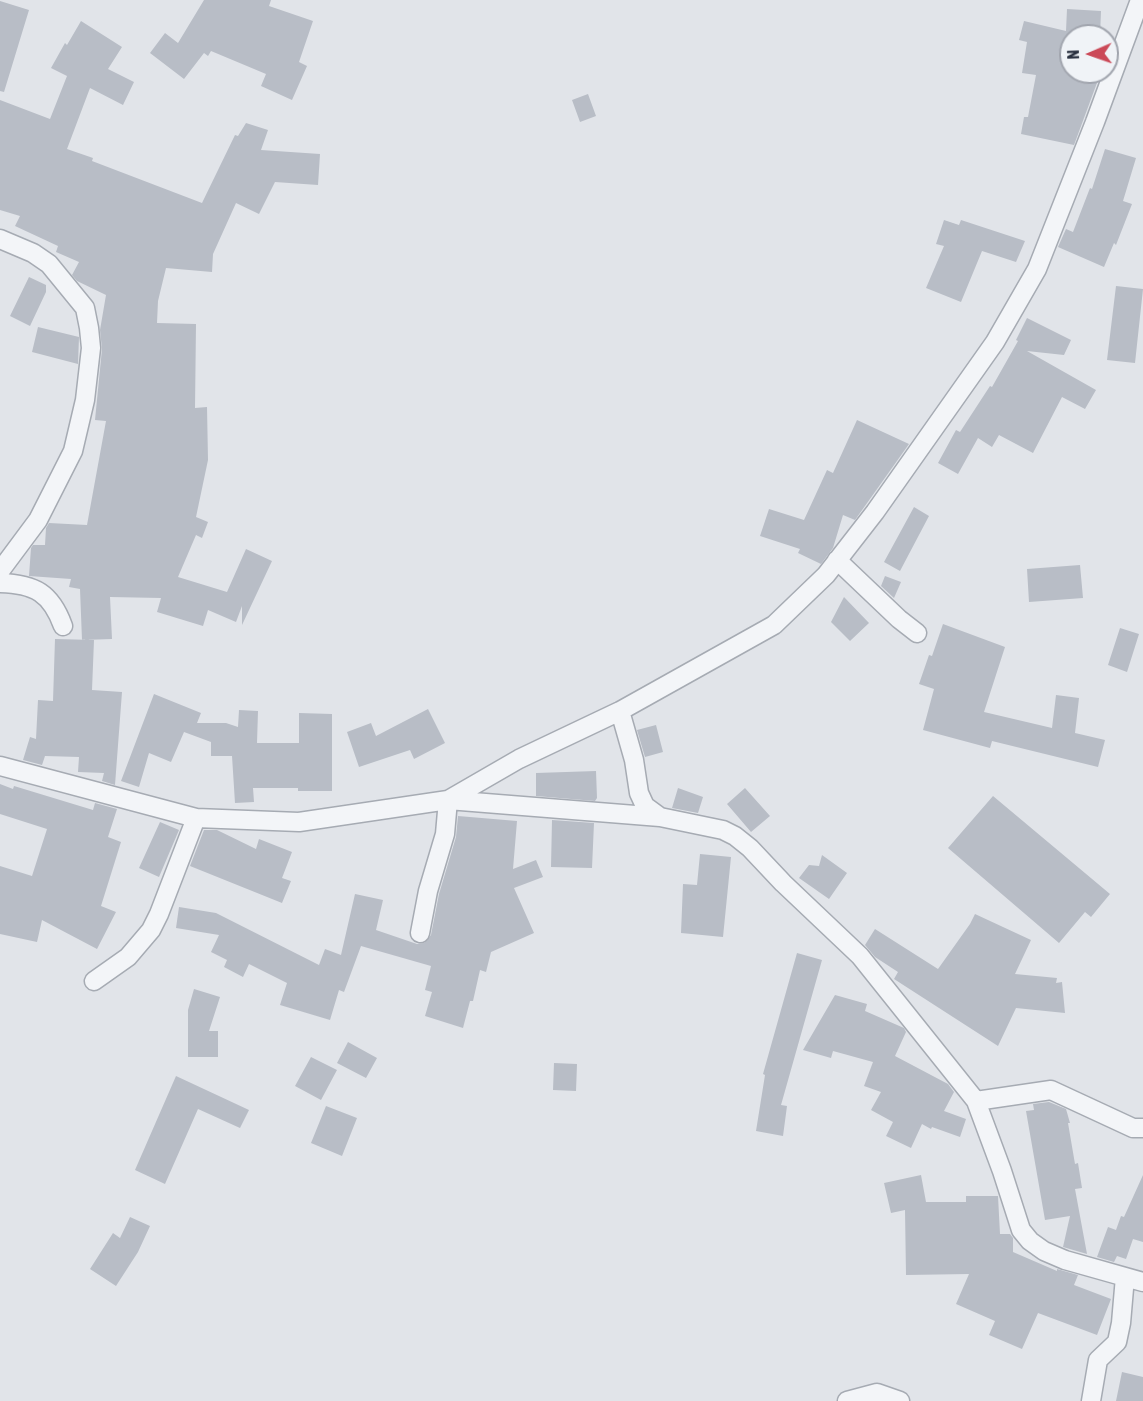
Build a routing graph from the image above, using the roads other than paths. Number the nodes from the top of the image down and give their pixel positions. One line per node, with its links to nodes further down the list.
1 (1140, 0): 3 (street)
2 (0, 239): 4 (street)
3 (837, 560): 7 (street); 8 (street)
4 (0, 571)
5 (0, 583): 6 (street)
6 (63, 626)
7 (917, 633)
8 (620, 711): 10 (street); 11 (street)
9 (0, 766): 12 (street)
10 (448, 800): 11 (street); 12 (street); 13 (street)
11 (660, 817): 15 (street)
12 (196, 818): 14 (street)
13 (420, 933)
14 (94, 981)
15 (976, 1101): 16 (street); 17 (street)
16 (1143, 1128)
17 (1125, 1277): 18 (street); 21 (street)
18 (1143, 1282)
19 (847, 1401): 20 (street)
20 (900, 1401)
21 (1091, 1401)

